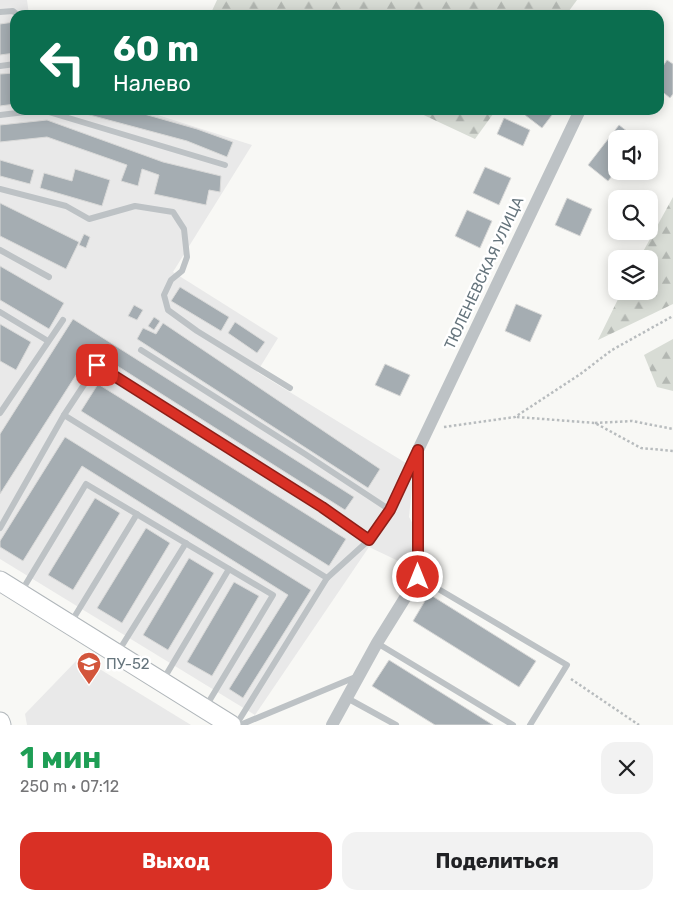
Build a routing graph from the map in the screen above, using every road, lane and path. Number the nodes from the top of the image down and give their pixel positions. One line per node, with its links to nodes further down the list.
1 (59, 115): 3 (lane)
2 (578, 115): 18 (street, ТЮЛЕНЕВСКАЯ УЛИЦА)
3 (225, 165)
4 (0, 189): 12 (lane)
5 (0, 250): 6 (lane)
6 (49, 277)
7 (0, 312): 10 (lane)
8 (673, 316): 15 (path)
9 (62, 320): 10 (lane)
10 (48, 341): 13 (lane)
11 (141, 350): 21 (lane)
12 (290, 388)
13 (0, 413)
14 (64, 415): 23 (lane); 24 (lane); 28 (lane)
15 (515, 417): 16 (path); 18 (path)
16 (595, 424): 17 (path); 20 (path)
17 (673, 429)
18 (428, 430): 19 (street, ТЮЛЕНЕВСКАЯ УЛИЦА)
19 (418, 450): 21 (lane); 27 (street)
20 (673, 451)
21 (390, 510): 24 (lane)
22 (137, 514): 25 (lane); 30 (lane); 31 (lane)
23 (0, 528)
24 (369, 540): 28 (lane)
25 (186, 543): 26 (lane); 33 (lane)
26 (229, 569): 36 (lane); 38 (lane)
27 (418, 577): 32 (street); 34 (lane)
28 (327, 578): 40 (lane)
29 (0, 581): 30 (street)
30 (20, 594): 31 (street)
31 (69, 624): 33 (street)
32 (377, 643): 35 (street); 44 (lane)
33 (117, 654): 36 (street)
34 (562, 673): 45 (lane); 46 (path)
35 (359, 676): 37 (street); 41 (lane)
36 (162, 682): 38 (street)
37 (347, 698): 42 (street); 43 (lane)
38 (205, 709): 39 (street)
39 (231, 725)
40 (236, 725)
41 (240, 725)
42 (332, 725)
43 (396, 725)
44 (513, 725)
45 (530, 725)
46 (639, 725)

